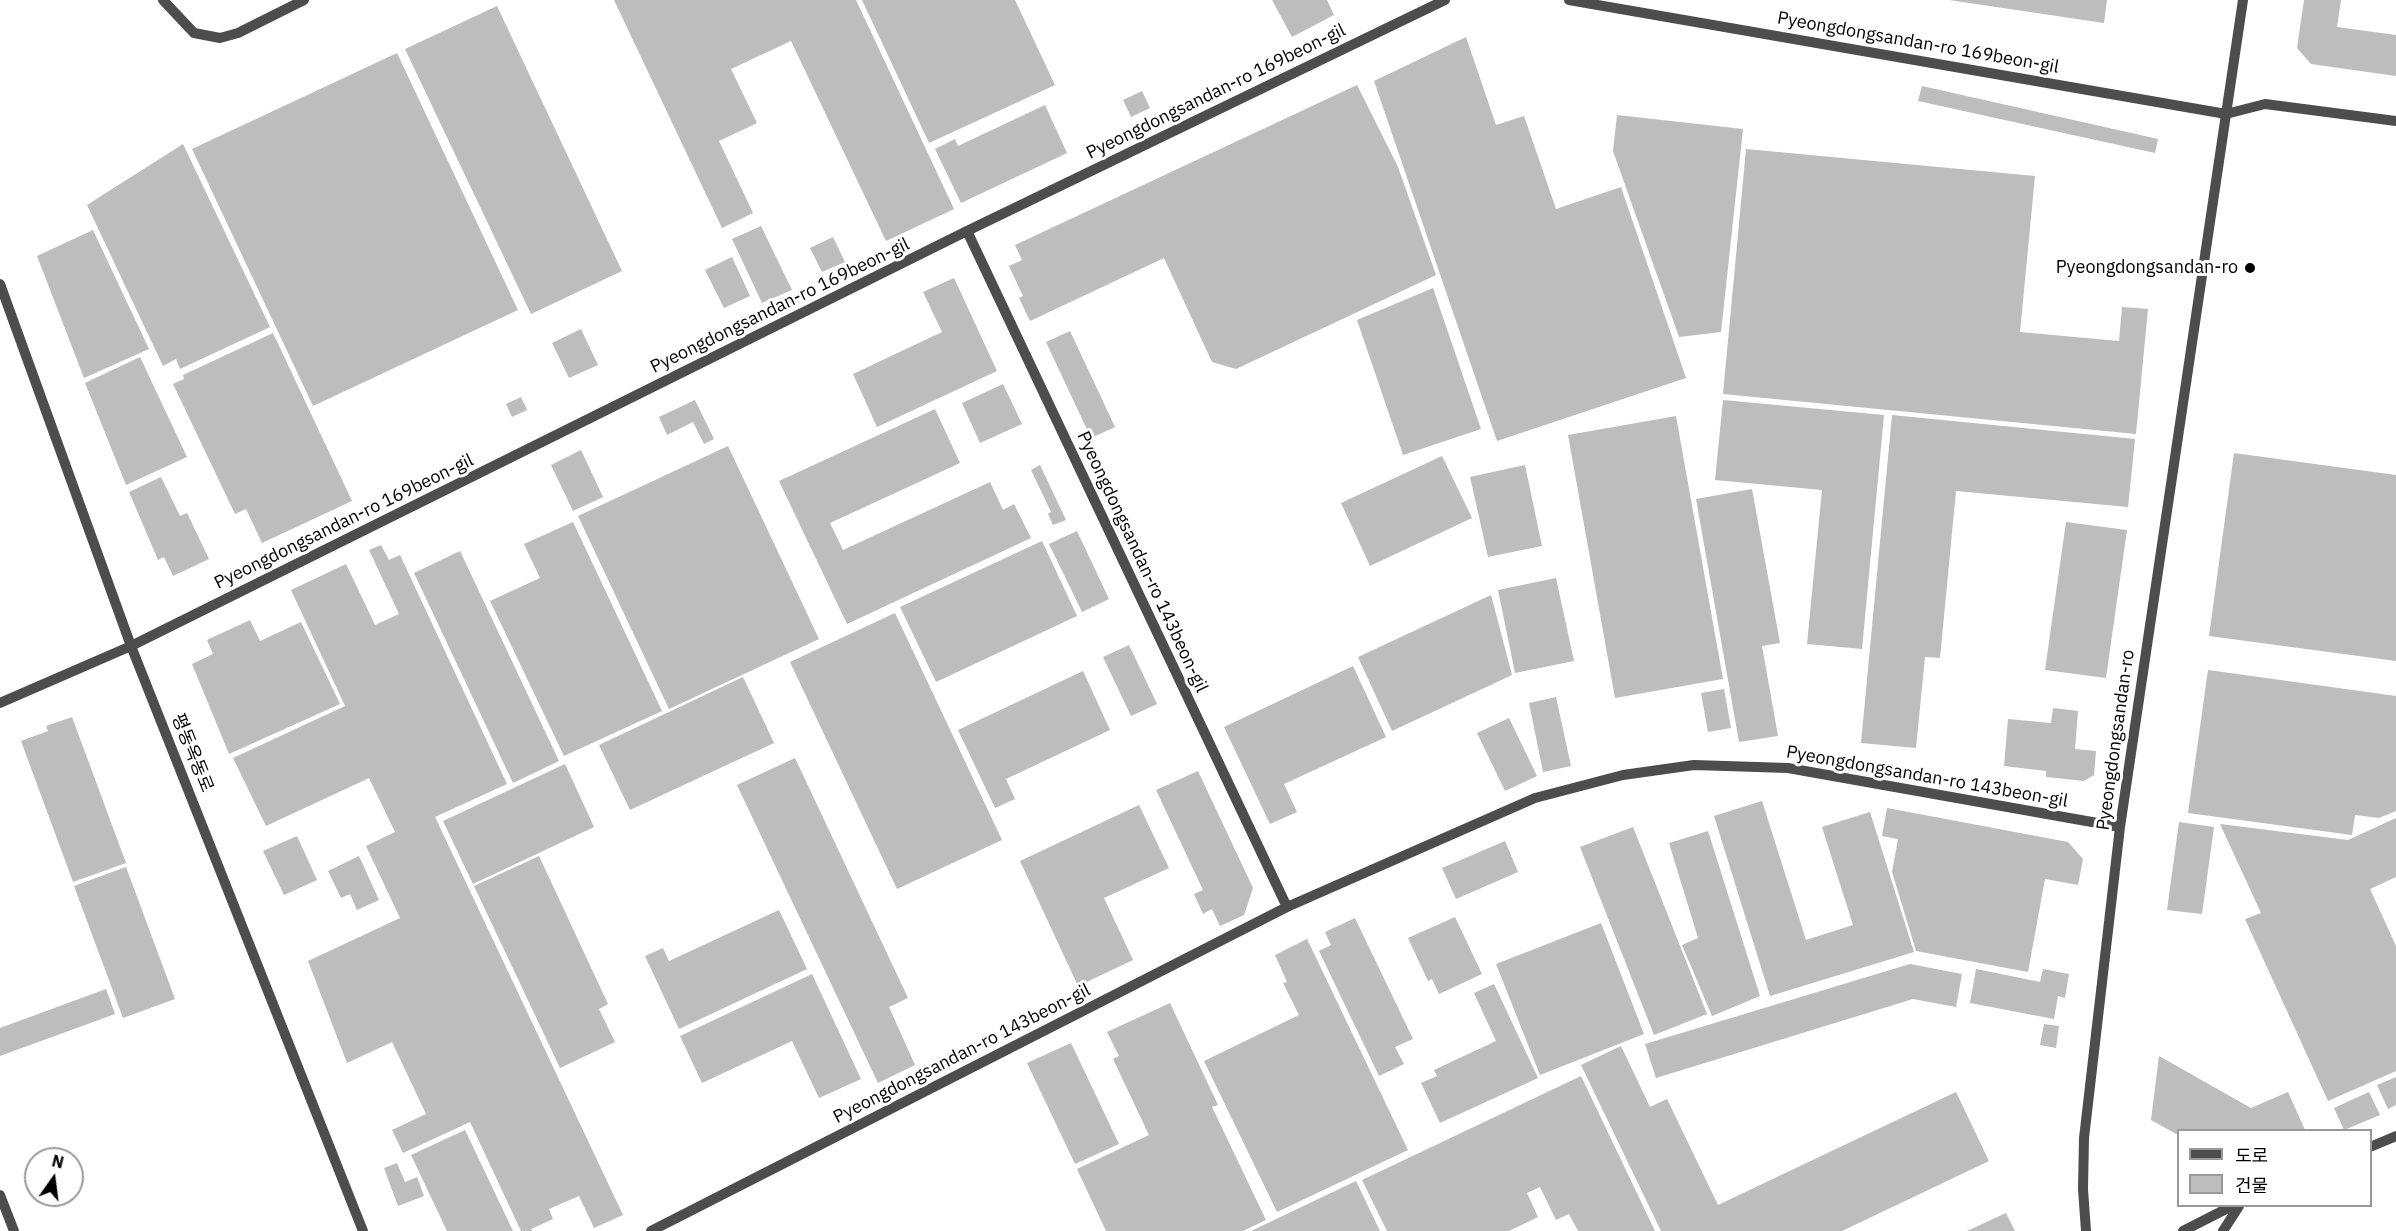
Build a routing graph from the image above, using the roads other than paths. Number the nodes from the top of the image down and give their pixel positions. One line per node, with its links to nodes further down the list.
1 (163, 0): 5 (street)
2 (1445, 0): 8 (street, Pyeongdongsandan-ro 169beon-gil)
3 (1569, 0): 6 (street, Pyeongdongsandan-ro 169beon-gil)
4 (2243, 0): 6 (street, Pyeongdongsandan-ro)
5 (299, 1)
6 (2226, 114): 7 (street); 12 (street, Pyeongdongsandan-ro)
7 (2396, 121)
8 (967, 231): 10 (street, Pyeongdongsandan-ro 169beon-gil); 13 (street, Pyeongdongsandan-ro 143beon-gil)
9 (0, 284): 10 (street, 평동옥동로)
10 (131, 646): 11 (street, Pyeongdongsandan-ro 169beon-gil); 20 (street, 평동옥동로)
11 (0, 703)
12 (2120, 827): 13 (street, Pyeongdongsandan-ro 143beon-gil); 22 (street, Pyeongdongsandan-ro)
13 (1287, 907): 21 (street, Pyeongdongsandan-ro 143beon-gil)
14 (2396, 1136): 15 (street)
15 (2372, 1146)
16 (0, 1195): 19 (street)
17 (2230, 1207): 23 (street)
18 (2239, 1207): 24 (street)
19 (14, 1231)
20 (363, 1231)
21 (651, 1231)
22 (2086, 1231)
23 (2183, 1231)
24 (2223, 1231)

